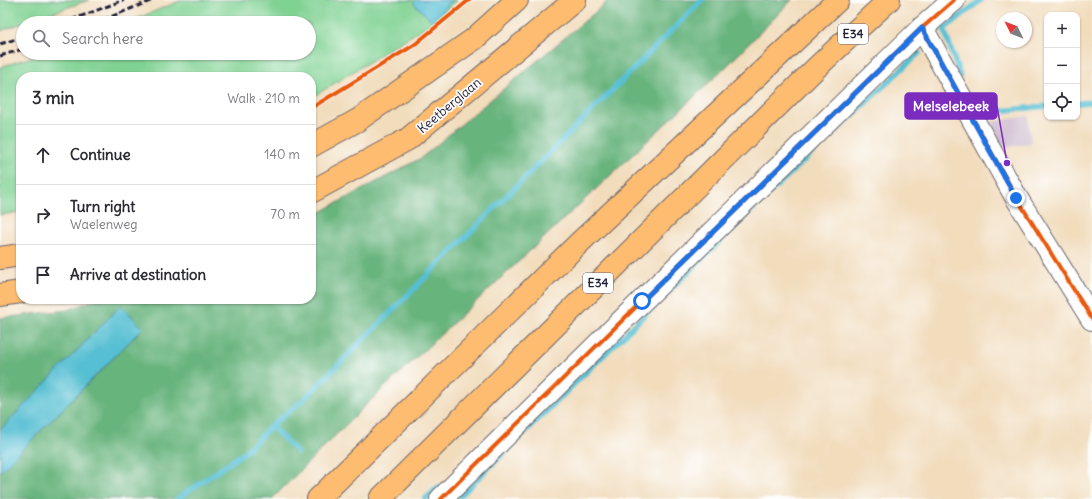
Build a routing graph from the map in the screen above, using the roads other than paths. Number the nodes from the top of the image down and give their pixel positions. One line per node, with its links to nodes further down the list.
1 (517, 0): 7 (main road)
2 (575, 0): 8 (main road, Keetberglaan)
3 (838, 0): 14 (main road, E34)
4 (889, 0): 15 (main road, E34)
5 (954, 0): 6 (street)
6 (922, 28): 13 (street); 16 (street)
7 (316, 143)
8 (316, 189)
9 (16, 256): 10 (main road)
10 (0, 258)
11 (16, 293): 12 (main road)
12 (0, 295)
13 (1092, 319)
14 (318, 499)
15 (380, 499)
16 (441, 499)

